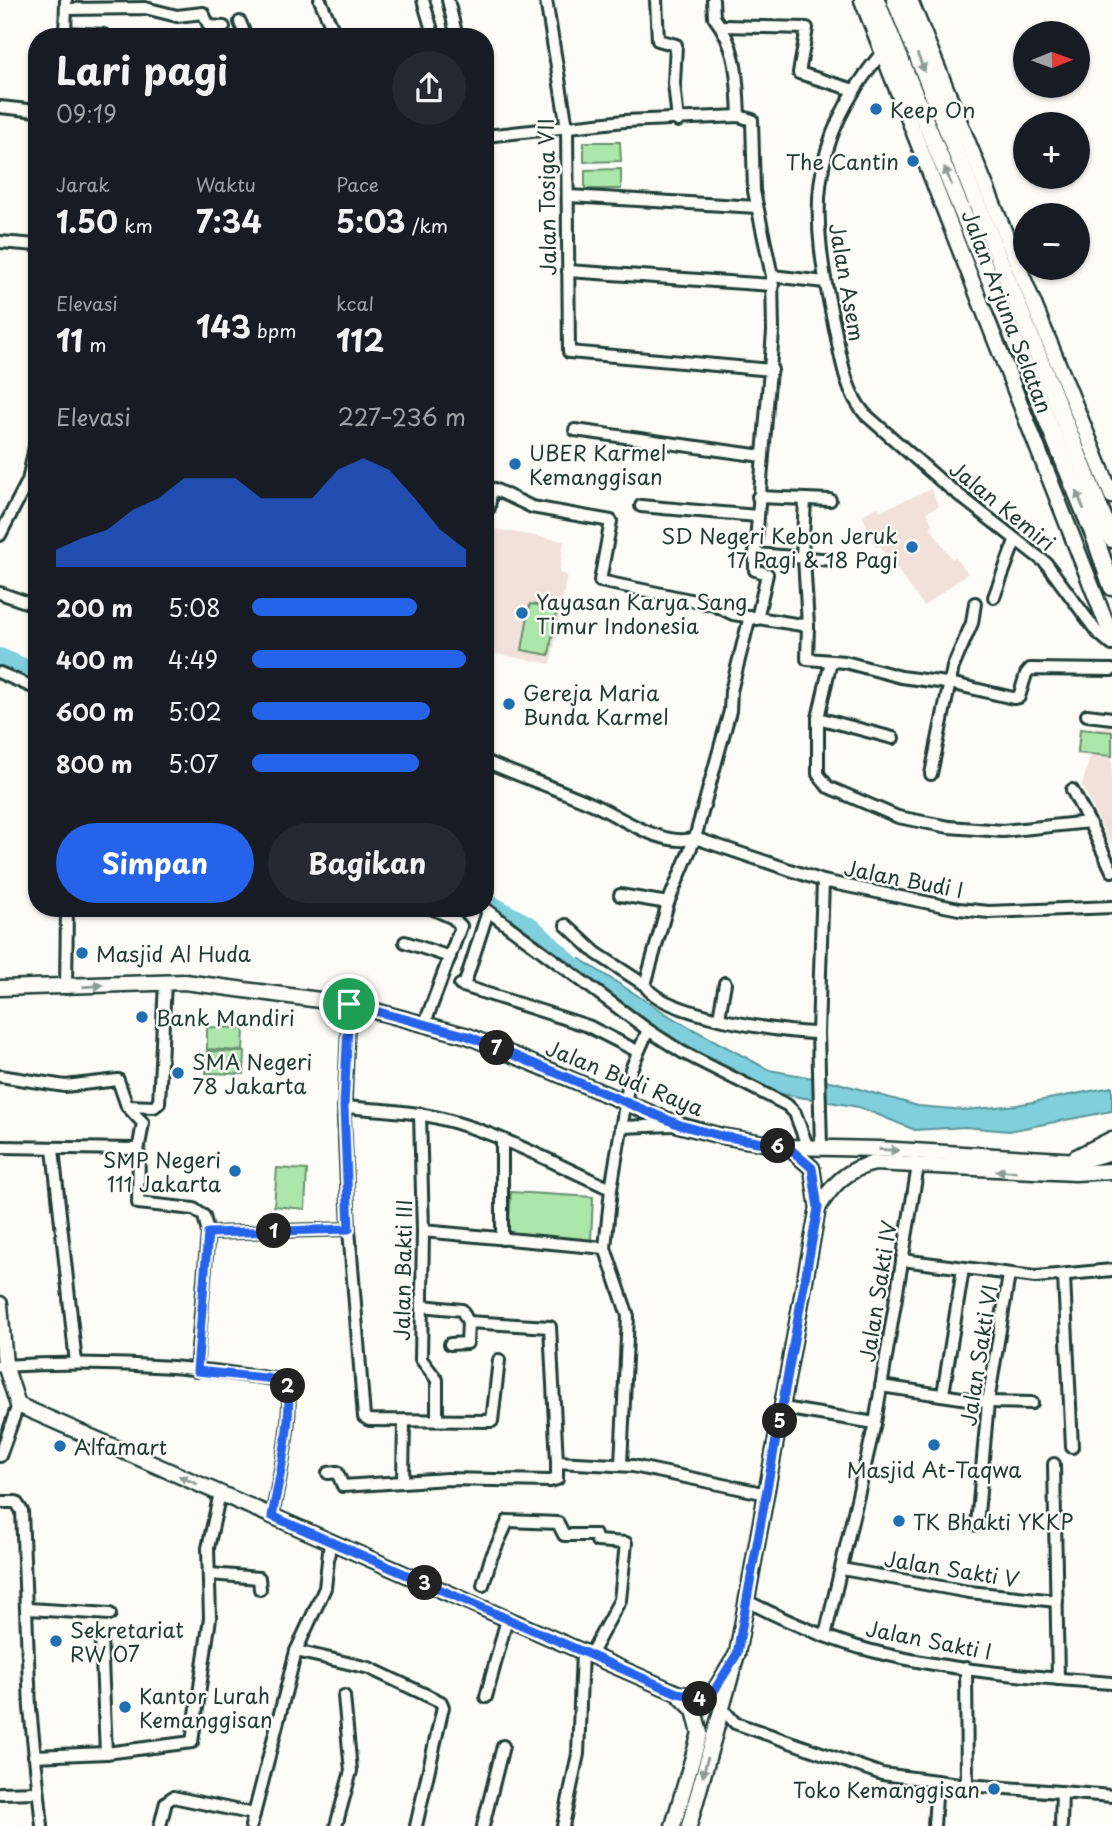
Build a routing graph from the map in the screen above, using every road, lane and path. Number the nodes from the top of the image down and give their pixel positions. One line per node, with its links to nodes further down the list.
1 (320, 0): 18 (street)
2 (424, 0): 19 (street)
3 (448, 0): 20 (street)
4 (546, 0): 27 (street, Jalan Tosiga VII)
5 (656, 0): 26 (street)
6 (713, 0): 14 (street)
7 (862, 0): 21 (main road, Jalan Arjuna Selatan)
8 (876, 0): 54 (highway, one-way to 8)
9 (895, 0): 49 (highway, one-way to 49)
10 (910, 0): 42 (main road)
11 (66, 4): 12 (street); 16 (street)
12 (145, 4): 15 (street)
13 (240, 22): 17 (street)
14 (724, 26): 22 (street); 25 (street)
15 (224, 27)
16 (65, 28)
17 (242, 28)
18 (331, 28)
19 (432, 28)
20 (455, 28)
21 (883, 51): 22 (street, Jalan Asem); 61 (main road, Jalan Arjuna Selatan)
22 (854, 90): 35 (street, Jalan Asem)
23 (0, 107): 24 (street)
24 (28, 110)
25 (739, 116): 26 (street); 30 (street)
26 (678, 121): 27 (street)
27 (567, 127): 28 (street); 29 (street, Jalan Tosiga VII)
28 (494, 135)
29 (569, 196): 30 (street); 33 (street, Jalan Tosiga VII)
30 (757, 206): 34 (street)
31 (0, 242): 32 (street)
32 (28, 244)
33 (568, 271): 34 (street); 36 (street, Jalan Tosiga VII)
34 (772, 281): 35 (street); 36 (street)
35 (825, 282): 37 (street, Jalan Asem)
36 (772, 370): 39 (street)
37 (859, 407): 50 (street, Jalan Kemiri)
38 (575, 430): 39 (street)
39 (762, 456): 43 (street)
40 (28, 489): 48 (street)
41 (494, 489): 59 (street)
42 (1112, 496)
43 (758, 497): 44 (street); 47 (street)
44 (805, 500): 45 (street); 52 (street)
45 (830, 500)
46 (641, 506): 47 (street)
47 (757, 516): 51 (street)
48 (0, 535)
49 (1112, 540)
50 (1015, 541): 56 (street); 62 (street, Jalan Kemiri)
51 (755, 554): 52 (street); 59 (street)
52 (803, 557): 53 (street); 60 (street)
53 (834, 560)
54 (1112, 587)
55 (0, 593): 57 (street)
56 (994, 597)
57 (28, 603)
58 (975, 603): 66 (street)
59 (753, 618): 60 (street); 76 (street)
60 (808, 626): 63 (street)
61 (1112, 638)
62 (1112, 645)
63 (831, 661): 66 (street); 69 (street)
64 (1112, 670): 66 (street)
65 (0, 673): 67 (street)
66 (950, 683): 73 (street)
67 (28, 685)
68 (1087, 715): 70 (street)
69 (818, 718): 71 (street); 75 (street)
70 (1112, 718)
71 (894, 738)
72 (494, 765): 76 (street, Jalan Budi I)
73 (931, 774)
74 (1072, 790): 75 (street)
75 (1089, 822): 77 (street)
76 (695, 838): 78 (street, Jalan Budi I); 80 (street)
77 (1112, 871)
78 (823, 881): 81 (street, Jalan Budi I); 98 (street)
79 (620, 895): 80 (street)
80 (668, 903): 91 (street)
81 (1112, 906)
82 (494, 915): 97 (street)
83 (67, 917): 93 (street)
84 (451, 917): 88 (street)
85 (483, 917): 99 (street)
86 (566, 925): 91 (street)
87 (405, 942): 88 (street)
88 (450, 957): 96 (street)
89 (165, 982): 93 (main road, Jalan Budi Raya, one-way to 89); 94 (main road, Jalan Budi Raya); 102 (street)
90 (725, 983): 95 (street)
91 (645, 985): 95 (street)
92 (0, 988): 93 (main road, Jalan Budi Raya)
93 (66, 988)
94 (349, 1004): 96 (main road, Jalan Budi Raya); 103 (street)
95 (719, 1018): 98 (street)
96 (425, 1023): 101 (main road, Jalan Budi Raya)
97 (648, 1030): 99 (street); 111 (street)
98 (818, 1032): 111 (street)
99 (637, 1051): 101 (street)
100 (0, 1076): 102 (street)
101 (625, 1104): 105 (main road, Jalan Budi Raya); 106 (street)
102 (127, 1106): 113 (street)
103 (344, 1107): 104 (street); 121 (street)
104 (420, 1114): 108 (street); 122 (street, Jalan Bakti III)
105 (680, 1125): 106 (street); 110 (main road, Jalan Budi Raya)
106 (621, 1127): 119 (street)
107 (1112, 1139): 117 (main road, Jalan Budi Raya)
108 (502, 1140): 119 (street); 124 (street)
109 (0, 1147): 112 (street)
110 (788, 1147): 111 (main road, Jalan Budi Raya); 120 (main road)
111 (814, 1147): 117 (main road, Jalan Budi Raya, one-way to 117)
112 (53, 1149): 113 (street); 136 (street)
113 (138, 1151): 123 (street)
114 (1112, 1152): 117 (main road)
115 (1112, 1160): 117 (main road)
116 (918, 1166): 117 (main road, Jalan Budi Raya, one-way to 116); 120 (main road, Jalan Budi Raya); 126 (street, Jalan Sakti IV)
117 (1072, 1167): 118 (main road, Jalan Budi Raya)
118 (1112, 1171)
119 (611, 1189): 125 (street)
120 (818, 1208): 144 (main road)
121 (349, 1229): 123 (street); 146 (street)
122 (423, 1231): 124 (street); 132 (street, Jalan Bakti III)
123 (208, 1233): 138 (street)
124 (502, 1239): 125 (street)
125 (605, 1248): 151 (street)
126 (902, 1260): 127 (street); 139 (street, Jalan Sakti IV)
127 (964, 1269): 129 (street); 140 (street)
128 (1112, 1270): 130 (street)
129 (1009, 1275): 130 (street); 141 (street, Jalan Sakti VI)
130 (1064, 1277): 148 (street)
131 (0, 1304): 137 (main road)
132 (422, 1306): 133 (street); 145 (street, Jalan Bakti III)
133 (468, 1322): 134 (street); 150 (street)
134 (450, 1344)
135 (499, 1360): 145 (street)
136 (76, 1363): 137 (street); 138 (street)
137 (2, 1366): 143 (main road)
138 (197, 1371): 158 (street)
139 (881, 1386): 140 (street); 147 (street, Jalan Sakti IV)
140 (943, 1394): 141 (street)
141 (988, 1402): 142 (street); 159 (street, Jalan Sakti VI)
142 (1032, 1403)
143 (18, 1405): 149 (street); 155 (main road, one-way to 143)
144 (783, 1408): 147 (street); 156 (main road)
145 (437, 1420): 146 (street)
146 (404, 1421): 154 (street)
147 (875, 1423): 161 (street, Jalan Sakti IV)
148 (1073, 1447)
149 (0, 1457)
150 (557, 1462): 151 (street); 154 (street)
151 (621, 1464): 156 (street)
152 (1054, 1464): 166 (street)
153 (328, 1474): 154 (street)
154 (403, 1481)
155 (220, 1493): 158 (main road); 162 (street)
156 (767, 1494): 165 (main road)
157 (0, 1502): 167 (street)
158 (272, 1516): 160 (main road)
159 (977, 1525)
160 (330, 1542): 169 (main road); 172 (street)
161 (842, 1569): 166 (street, Jalan Sakti V); 170 (street, Jalan Sakti IV)
162 (210, 1574): 164 (street); 185 (street)
163 (483, 1585): 173 (street)
164 (260, 1589)
165 (747, 1601): 170 (street, Jalan Sakti I); 174 (main road)
166 (1057, 1601): 176 (street)
167 (29, 1609): 168 (street); 186 (street)
168 (110, 1614)
169 (507, 1619): 173 (main road); 180 (street)
170 (825, 1636): 175 (street, Jalan Sakti I)
171 (100, 1638): 185 (street)
172 (296, 1651): 193 (street); 197 (street)
173 (586, 1653): 178 (main road); 199 (street)
174 (737, 1654): 178 (main road); 181 (main road)
175 (966, 1668): 176 (street, Jalan Sakti I); 188 (street)
176 (1058, 1679): 177 (street, Jalan Sakti I)
177 (1112, 1683)
178 (677, 1693): 200 (main road)
179 (344, 1696): 196 (street)
180 (486, 1697)
181 (722, 1708): 182 (street); 183 (main road)
182 (735, 1723): 183 (street); 187 (street)
183 (718, 1725): 201 (main road, one-way to 201)
184 (503, 1746): 198 (street)
185 (106, 1753): 186 (street)
186 (34, 1756): 189 (street)
187 (937, 1782): 188 (street); 202 (street)
188 (967, 1785): 190 (street)
189 (38, 1792): 191 (street); 194 (street)
190 (1062, 1792): 192 (street); 203 (street)
191 (0, 1793)
192 (1112, 1796)
193 (252, 1820): 195 (street)
194 (42, 1826)
195 (160, 1826)
196 (336, 1826)
197 (416, 1826)
198 (483, 1826)
199 (563, 1826)
200 (673, 1826)
201 (689, 1826)
202 (933, 1826)
203 (1061, 1826)

